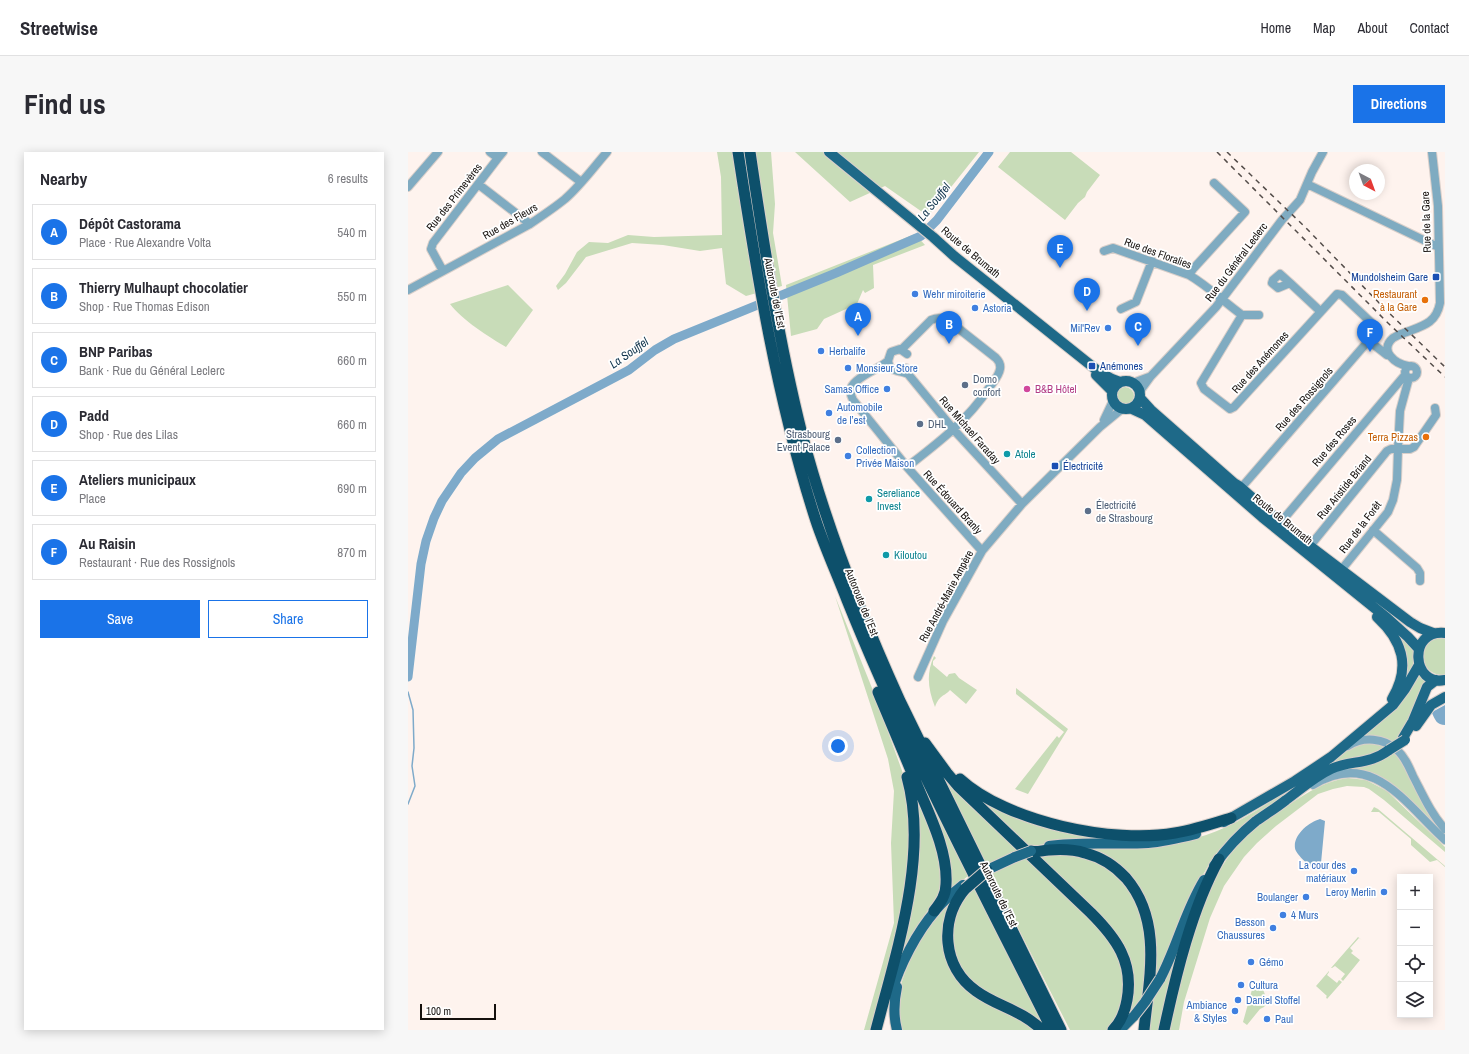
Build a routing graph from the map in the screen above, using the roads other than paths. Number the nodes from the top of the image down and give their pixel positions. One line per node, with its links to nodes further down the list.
1 (490, 152): 10 (street)
2 (542, 152): 11 (street)
3 (607, 152): 11 (street, Rue des Fleurs)
4 (738, 152): 30 (highway, Autoroute de l’Est)
5 (750, 152): 30 (highway, Autoroute de l’Est)
6 (829, 152): 31 (main road, Route de Brumath)
7 (1323, 152): 14 (street, Rue du Général Leclerc)
8 (1432, 152): 18 (street, Rue de la Gare)
9 (434, 153): 15 (street)
10 (500, 155): 13 (street, Rue des Primevères)
11 (581, 182): 16 (street, Rue des Fleurs)
12 (1214, 183): 21 (street)
13 (478, 184): 16 (street); 20 (street, Rue des Primevères)
14 (1307, 184): 18 (street); 25 (street, Rue du Général Leclerc)
15 (408, 187)
16 (530, 224): 20 (street, Rue des Fleurs)
17 (1104, 251): 19 (street, Rue des Floralies)
18 (1441, 257): 24 (street, Rue de la Gare)
19 (1152, 261): 21 (street, Rue des Floralies); 26 (street)
20 (443, 271): 23 (street, Rue des Fleurs)
21 (1189, 275): 25 (street, Rue des Floralies)
22 (1290, 283): 27 (street)
23 (408, 290)
24 (1442, 292): 32 (street, Rue de la Gare)
25 (1221, 300): 28 (street); 40 (street, Rue du Général Leclerc)
26 (1121, 310)
27 (1320, 312): 28 (street, Rue des Anémones); 33 (street, Rue des Anémones)
28 (1242, 315): 29 (street)
29 (1259, 315)
30 (771, 319): 50 (highway, Autoroute de l’Est); 58 (highway, Autoroute de l’Est)
31 (1042, 325): 39 (main road, Route de Brumath); 41 (main road, Route de Brumath)
32 (1393, 336): 35 (street); 38 (street)
33 (1369, 341): 35 (street); 48 (street, Rue des Rossignols)
34 (904, 352): 36 (street); 37 (street); 45 (street)
35 (1387, 355): 38 (street)
36 (889, 364): 37 (street); 47 (street, Rue Édouard Branly)
37 (905, 371): 45 (street, Rue Michael Faraday)
38 (1406, 372): 46 (street, Rue de la Forêt); 51 (street, Rue des Roses)
39 (1120, 382): 40 (main road); 41 (main road)
40 (1138, 391): 43 (main road); 48 (main road, Route de Brumath)
41 (1113, 396): 43 (main road); 44 (street, Rue André-Marie Ampère)
42 (1435, 408): 46 (street, Rue Aristide Briand)
43 (1127, 409): 44 (street, Rue André-Marie Ampère); 55 (main road, Route de Brumath)
44 (1100, 427): 49 (street, Rue André-Marie Ampère)
45 (954, 430): 47 (street); 49 (street, Rue Michael Faraday)
46 (1398, 449): 52 (street, Rue de la Forêt); 53 (street, Rue Aristide Briand)
47 (907, 467): 54 (street, Rue Édouard Branly)
48 (1240, 487): 51 (main road, Route de Brumath)
49 (1022, 504): 54 (street, Rue André-Marie Ampère)
50 (816, 522): 67 (highway); 86 (highway, Autoroute de l’Est)
51 (1281, 522): 53 (main road, Route de Brumath)
52 (1373, 530): 56 (street, Rue de la Forêt); 57 (street)
53 (1310, 546): 56 (main road, Route de Brumath)
54 (982, 552): 63 (street, Rue André-Marie Ampère)
55 (1317, 562): 61 (main road, Route de Brumath); 68 (main road)
56 (1342, 569): 59 (main road, Route de Brumath)
57 (1420, 581)
58 (868, 626): 66 (highway); 87 (highway, Autoroute de l’Est)
59 (1433, 633): 60 (main road); 61 (main road)
60 (1445, 633)
61 (1419, 649): 62 (main road)
62 (1419, 665): 64 (main road); 68 (main road)
63 (918, 677)
64 (1440, 680): 69 (main road)
65 (1445, 697): 69 (main road)
66 (905, 699): 72 (highway); 88 (highway)
67 (891, 723): 80 (highway); 82 (highway)
68 (1353, 738): 70 (main road)
69 (1404, 739): 71 (main road, bridge)
70 (1331, 757): 72 (main road); 73 (street)
71 (1287, 800): 74 (street); 77 (main road)
72 (1231, 818): 75 (main road)
73 (1445, 829)
74 (1445, 840)
75 (1046, 848): 76 (highway); 90 (highway)
76 (1031, 851): 78 (main road, bridge)
77 (1219, 859): 89 (main road, bridge); 91 (highway)
78 (992, 867): 79 (highway, bridge)
79 (964, 887): 80 (main road); 85 (highway)
80 (934, 911): 81 (main road)
81 (912, 945): 83 (main road); 84 (main road)
82 (876, 1030)
83 (880, 1030)
84 (897, 1030)
85 (1042, 1030)
86 (1052, 1030)
87 (1061, 1030)
88 (1113, 1030)
89 (1120, 1030)
90 (1144, 1030)
91 (1164, 1030)

